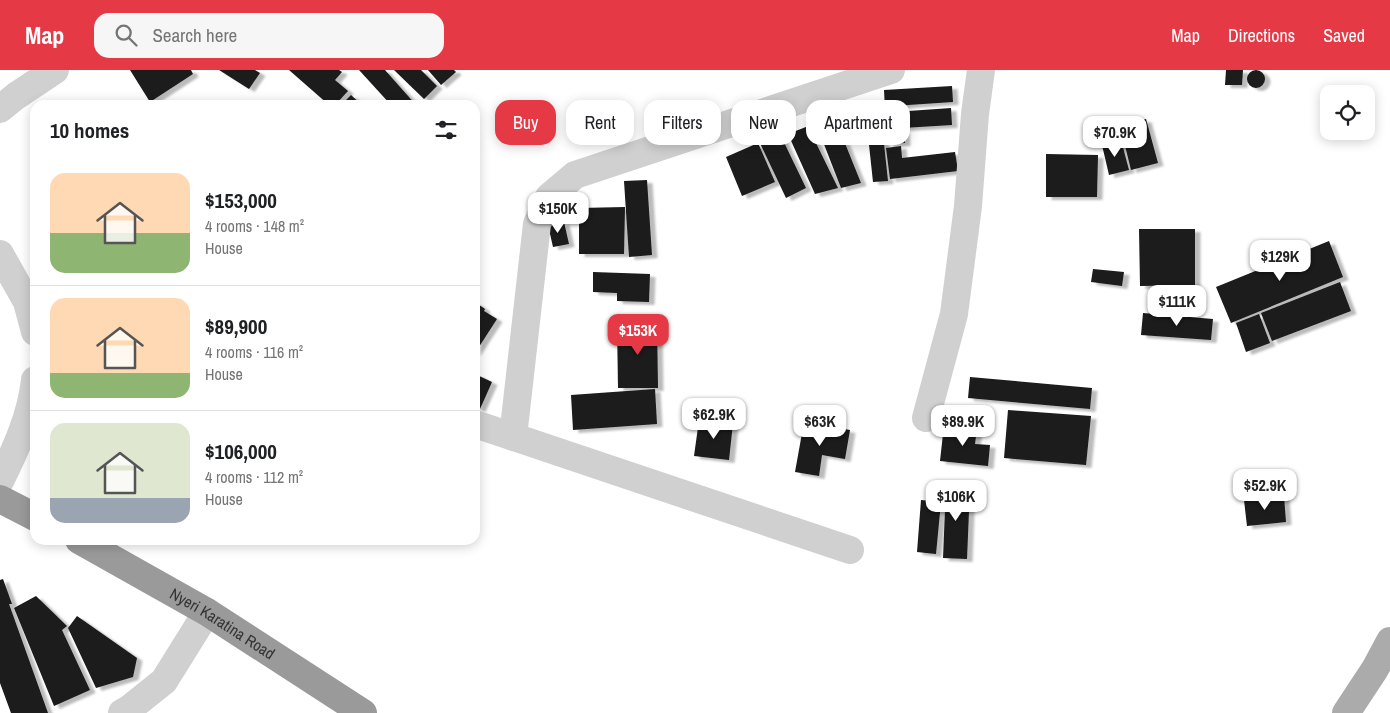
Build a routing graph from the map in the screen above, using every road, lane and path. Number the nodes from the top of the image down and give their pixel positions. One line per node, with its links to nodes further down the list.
1 (55, 70): 4 (street)
2 (891, 70): 10 (street)
3 (981, 70): 8 (street)
4 (0, 109)
5 (0, 254): 6 (street)
6 (30, 313)
7 (30, 405): 11 (street)
8 (926, 418)
9 (480, 426): 10 (street)
10 (513, 437): 15 (street)
11 (0, 481)
12 (0, 499): 13 (highway)
13 (30, 514)
14 (88, 545): 16 (highway, Nyeri Karatina Road)
15 (850, 550)
16 (207, 612): 18 (street); 19 (highway, Nyeri Karatina Road)
17 (1390, 641): 20 (main road)
18 (122, 713)
19 (364, 713)
20 (1346, 713)

